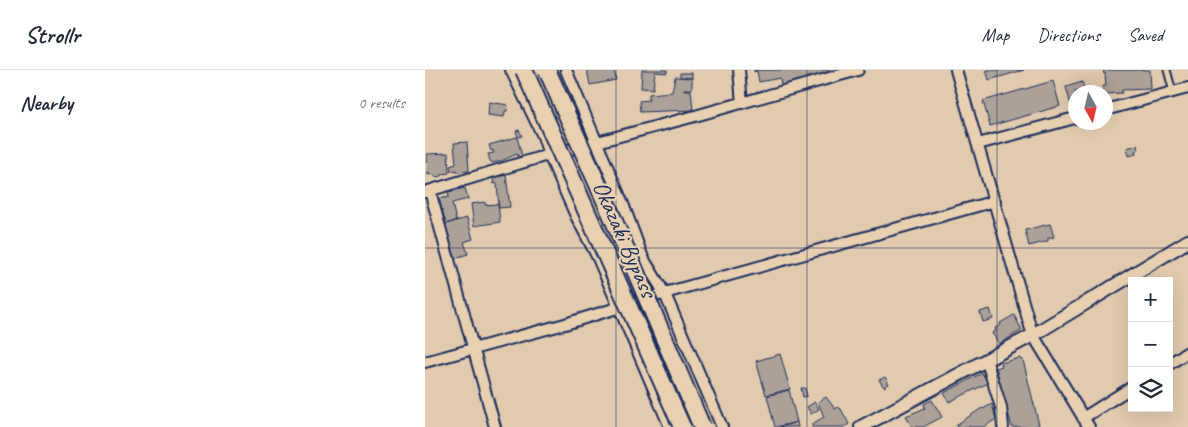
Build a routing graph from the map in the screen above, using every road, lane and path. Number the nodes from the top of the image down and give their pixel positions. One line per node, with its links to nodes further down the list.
1 (511, 70): 16 (street)
2 (524, 70): 32 (highway, Okazaki Bypass, bridge)
3 (547, 70): 33 (highway, Okazaki Bypass, bridge)
4 (739, 70): 11 (street)
5 (858, 70): 11 (street)
6 (956, 70): 15 (street)
7 (1167, 70): 10 (lane)
8 (569, 72): 14 (street)
9 (1188, 88): 10 (street)
10 (1173, 92): 12 (street)
11 (741, 103): 14 (street)
12 (1113, 108)
13 (1068, 120): 15 (street)
14 (597, 143): 16 (street); 20 (street)
15 (978, 144): 18 (street)
16 (549, 155): 17 (street); 21 (street)
17 (427, 192): 23 (street)
18 (995, 201): 20 (street); 22 (street)
19 (1188, 241): 22 (street)
20 (665, 294): 21 (street); 34 (street)
21 (619, 308): 23 (street); 31 (street)
22 (1033, 335): 25 (street); 29 (street)
23 (473, 348): 27 (street); 30 (street)
24 (1188, 352): 26 (street)
25 (986, 359): 35 (street); 36 (street)
26 (1173, 361)
27 (425, 362)
28 (1128, 390): 29 (street)
29 (1083, 418): 37 (street)
30 (495, 427)
31 (670, 427)
32 (682, 427)
33 (702, 427)
34 (722, 427)
35 (861, 427)
36 (1003, 427)
37 (1089, 427)

